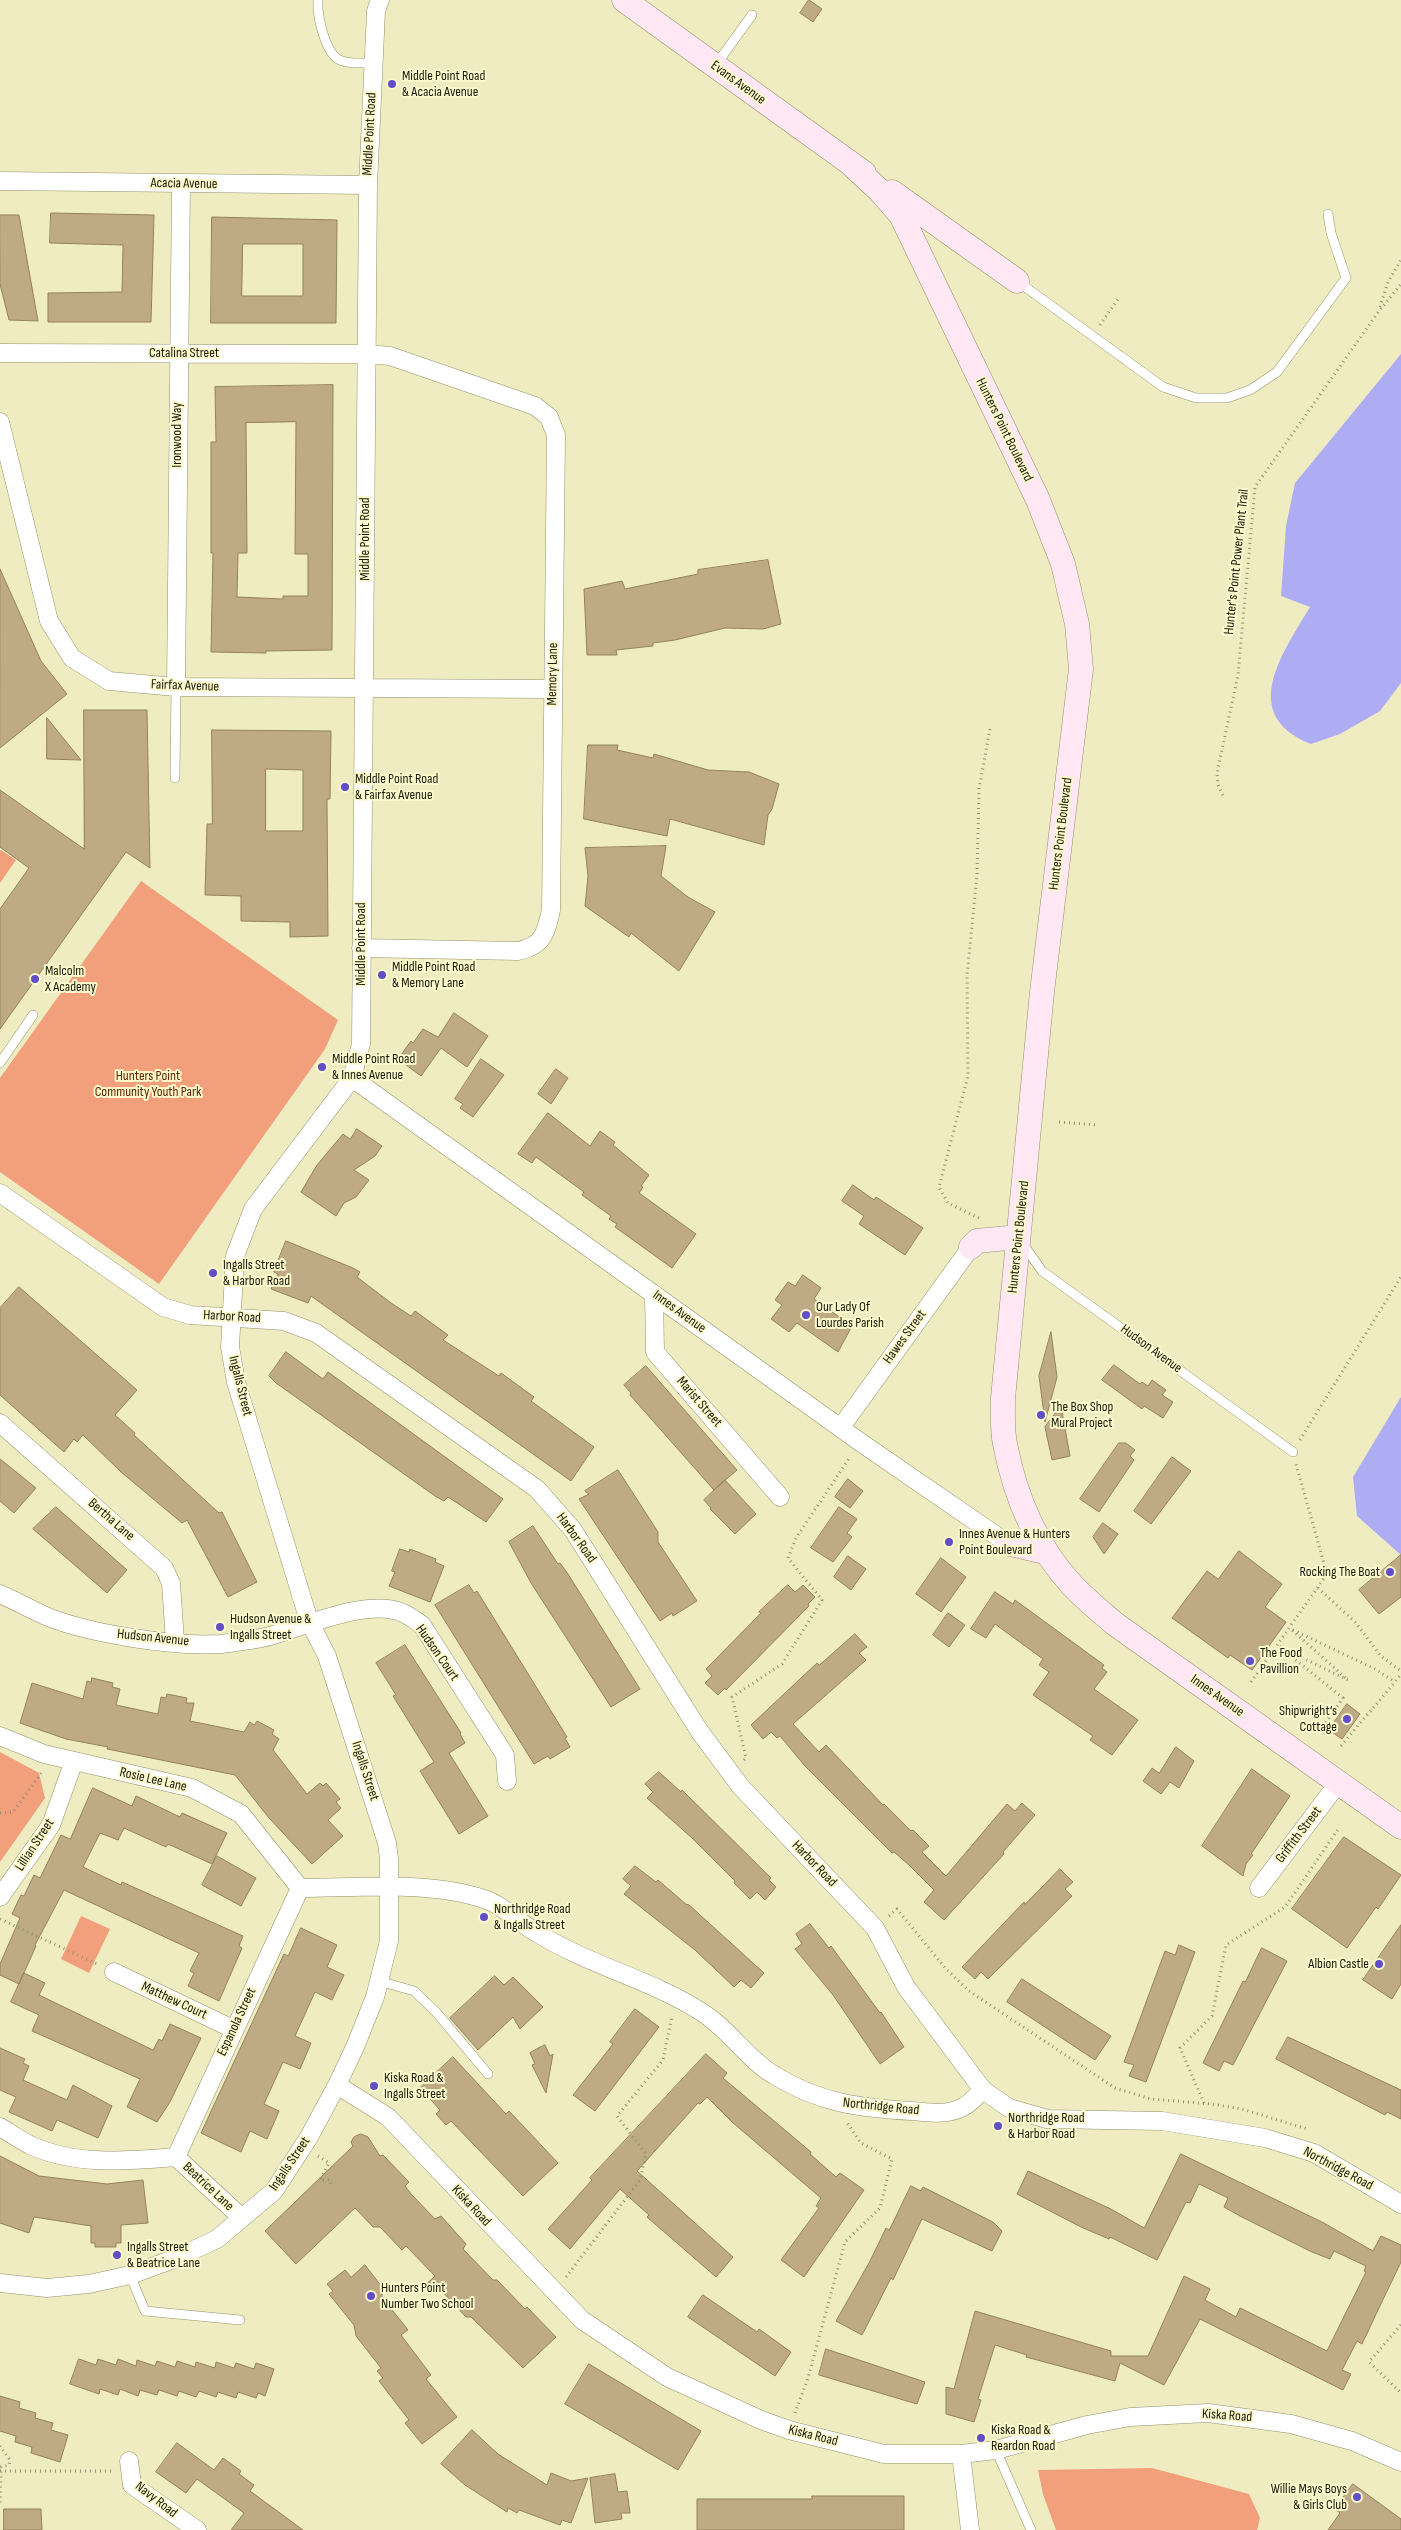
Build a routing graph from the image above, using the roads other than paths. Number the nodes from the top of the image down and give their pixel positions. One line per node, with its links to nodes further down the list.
1 (318, 0): 5 (lane)
2 (380, 0): 5 (street, Middle Point Road)
3 (624, 0): 6 (main road, Evans Avenue)
4 (752, 15): 6 (lane)
5 (374, 64): 10 (street, Middle Point Road)
6 (715, 66): 7 (main road, Evans Avenue)
7 (852, 165): 12 (main road); 26 (main road, Hunters Point Boulevard)
8 (0, 181): 9 (street, Acacia Avenue)
9 (181, 184): 10 (street, Acacia Avenue); 14 (street, Ironwood Way)
10 (368, 185): 15 (street, Middle Point Road)
11 (1328, 214): 12 (lane)
12 (1017, 281)
13 (0, 353): 14 (street, Catalina Street)
14 (178, 353): 15 (street, Catalina Street); 17 (street, Ironwood Way)
15 (367, 354): 18 (street, Middle Point Road); 19 (street, Memory Lane)
16 (0, 422): 17 (street, Fairfax Avenue)
17 (176, 687): 18 (street, Fairfax Avenue); 20 (lane)
18 (364, 687): 19 (street, Fairfax Avenue); 21 (street, Middle Point Road)
19 (553, 689): 21 (street, Memory Lane)
20 (175, 778)
21 (361, 948): 24 (street, Middle Point Road)
22 (34, 1015): 23 (lane)
23 (0, 1063)
24 (352, 1078): 28 (street, Innes Avenue); 29 (street, Ingalls Street)
25 (0, 1193): 29 (street, Harbor Road)
26 (1018, 1237): 27 (main road); 32 (lane, Hudson Avenue); 35 (main road, Hunters Point Boulevard)
27 (971, 1247): 31 (street, Hawes Street)
28 (654, 1294): 31 (street, Innes Avenue); 33 (street, Marist Street)
29 (231, 1317): 37 (street, Ingalls Street); 53 (street, Harbor Road)
30 (0, 1423): 38 (street, Bertha Lane)
31 (841, 1427): 34 (street, Innes Avenue)
32 (1293, 1452)
33 (780, 1496)
34 (1007, 1543): 35 (main road)
35 (1045, 1552): 42 (main road, Innes Avenue)
36 (0, 1594): 38 (street, Hudson Avenue)
37 (310, 1622): 38 (street, Hudson Avenue); 41 (street, Hudson Court); 45 (street, Ingalls Street)
38 (174, 1642)
39 (0, 1736): 40 (street, Rosie Lee Lane)
40 (74, 1762): 44 (street, Rosie Lee Lane); 47 (street, Lillian Street)
41 (507, 1781)
42 (1339, 1782): 43 (main road, Innes Avenue); 46 (street, Griffith Street)
43 (1401, 1827)
44 (300, 1888): 45 (street); 50 (street, Espanola Street)
45 (390, 1888): 49 (street, Ingalls Street); 53 (street, Northridge Road)
46 (1259, 1888)
47 (0, 1897)
48 (114, 1972): 50 (street, Matthew Court)
49 (379, 1981): 51 (lane); 52 (street, Ingalls Street)
50 (233, 2029): 55 (street, Espanola Street)
51 (488, 2074)
52 (337, 2085): 57 (street, Ingalls Street); 62 (street, Kiska Road)
53 (982, 2090): 56 (street, Northridge Road)
54 (0, 2127): 55 (street, Beatrice Lane)
55 (176, 2157): 57 (street, Beatrice Lane)
56 (1401, 2204)
57 (242, 2218): 58 (street, Ingalls Street)
58 (130, 2275): 59 (street, Ingalls Street); 60 (lane)
59 (0, 2283)
60 (240, 2320)
61 (996, 2450): 62 (street, Kiska Road); 63 (street, Kiska Road); 67 (lane)
62 (961, 2454): 66 (street)
63 (1401, 2462)
64 (129, 2466): 65 (street, Navy Road)
65 (197, 2530)
66 (970, 2530)
67 (1031, 2530)

